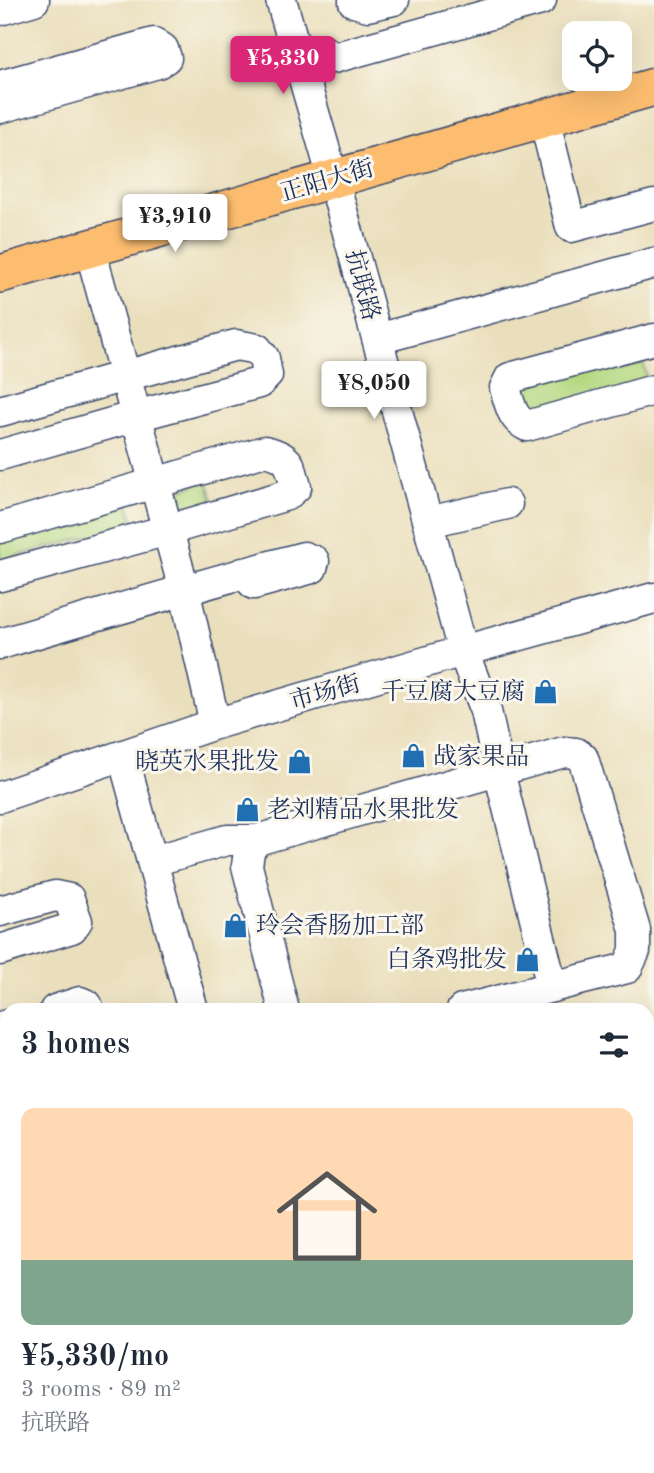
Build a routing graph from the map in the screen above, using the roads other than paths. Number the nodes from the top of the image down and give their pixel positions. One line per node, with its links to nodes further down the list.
1 (34, 0): 6 (street)
2 (281, 0): 7 (street, 抗联路)
3 (354, 0): 4 (street)
4 (394, 0)
5 (541, 0): 7 (street)
6 (0, 10)
7 (298, 58): 15 (street, 抗联路)
8 (654, 62): 9 (main road)
9 (632, 68)
10 (0, 86): 13 (street)
11 (654, 87): 14 (main road, 正阳大街)
12 (562, 90): 15 (main road, 正阳大街)
13 (0, 108)
14 (544, 118): 15 (main road, 正阳大街); 16 (street)
15 (330, 166): 17 (main road, 正阳大街); 18 (main road, 正阳大街); 21 (street, 抗联路)
16 (654, 205)
17 (0, 248)
18 (90, 248): 20 (main road, 正阳大街); 23 (street)
19 (654, 265): 21 (street)
20 (0, 275)
21 (378, 339): 30 (street, 抗联路)
22 (654, 339): 24 (street)
23 (124, 376): 25 (street); 26 (street); 26 (street)
24 (654, 390)
25 (0, 411)
26 (135, 416): 27 (street); 28 (street)
27 (0, 456)
28 (155, 483): 31 (street); 32 (street); 32 (street)
29 (507, 503): 30 (street)
30 (428, 522): 39 (street, 抗联路)
31 (0, 528)
32 (168, 530): 34 (street); 35 (street)
33 (243, 573): 35 (street)
34 (0, 576)
35 (184, 589): 37 (street); 41 (street)
36 (654, 598): 39 (street, 市场街)
37 (107, 612): 38 (street); 40 (street)
38 (0, 645)
39 (463, 651): 41 (street, 市场街); 43 (street, 抗联路)
40 (0, 659)
41 (215, 724): 42 (street, 市场街)
42 (122, 756): 44 (street, 市场街); 46 (street)
43 (499, 771): 45 (street); 49 (street); 50 (street, 抗联路)
44 (0, 797)
45 (257, 840): 46 (street); 52 (street)
46 (153, 861): 51 (street)
47 (0, 911): 48 (street)
48 (0, 950)
49 (641, 965): 50 (street)
50 (552, 987): 53 (street)
51 (190, 1003)
52 (283, 1003)
53 (489, 1003)

